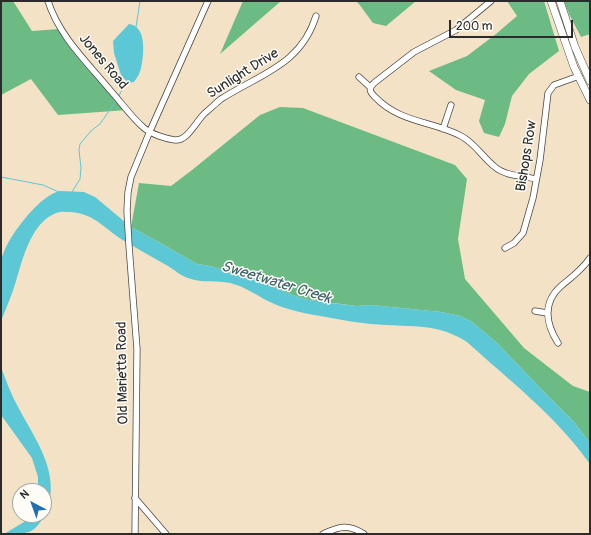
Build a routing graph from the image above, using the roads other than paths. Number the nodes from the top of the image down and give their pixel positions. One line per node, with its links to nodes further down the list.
1 (48, 1): 14 (street, Jones Road)
2 (208, 1): 14 (street, Old Marietta Road)
3 (491, 1): 10 (street)
4 (551, 1): 7 (main road)
5 (560, 1): 9 (main road)
6 (316, 16): 14 (street, Sunlight Drive)
7 (579, 76): 11 (main road); 15 (street, Bishops Row)
8 (359, 78): 10 (street)
9 (590, 81)
10 (370, 87): 13 (street)
11 (590, 100)
12 (451, 105): 13 (street)
13 (443, 129): 15 (street)
14 (150, 132): 21 (street, Old Marietta Road)
15 (536, 178): 16 (street, Bishops Row)
16 (505, 248)
17 (590, 258): 19 (street)
18 (535, 311): 19 (street)
19 (547, 313): 20 (street)
20 (558, 343)
21 (135, 498): 22 (street, Old Marietta Road); 23 (street)
22 (134, 534)
23 (166, 534)
24 (323, 534): 25 (street)
25 (364, 534)

